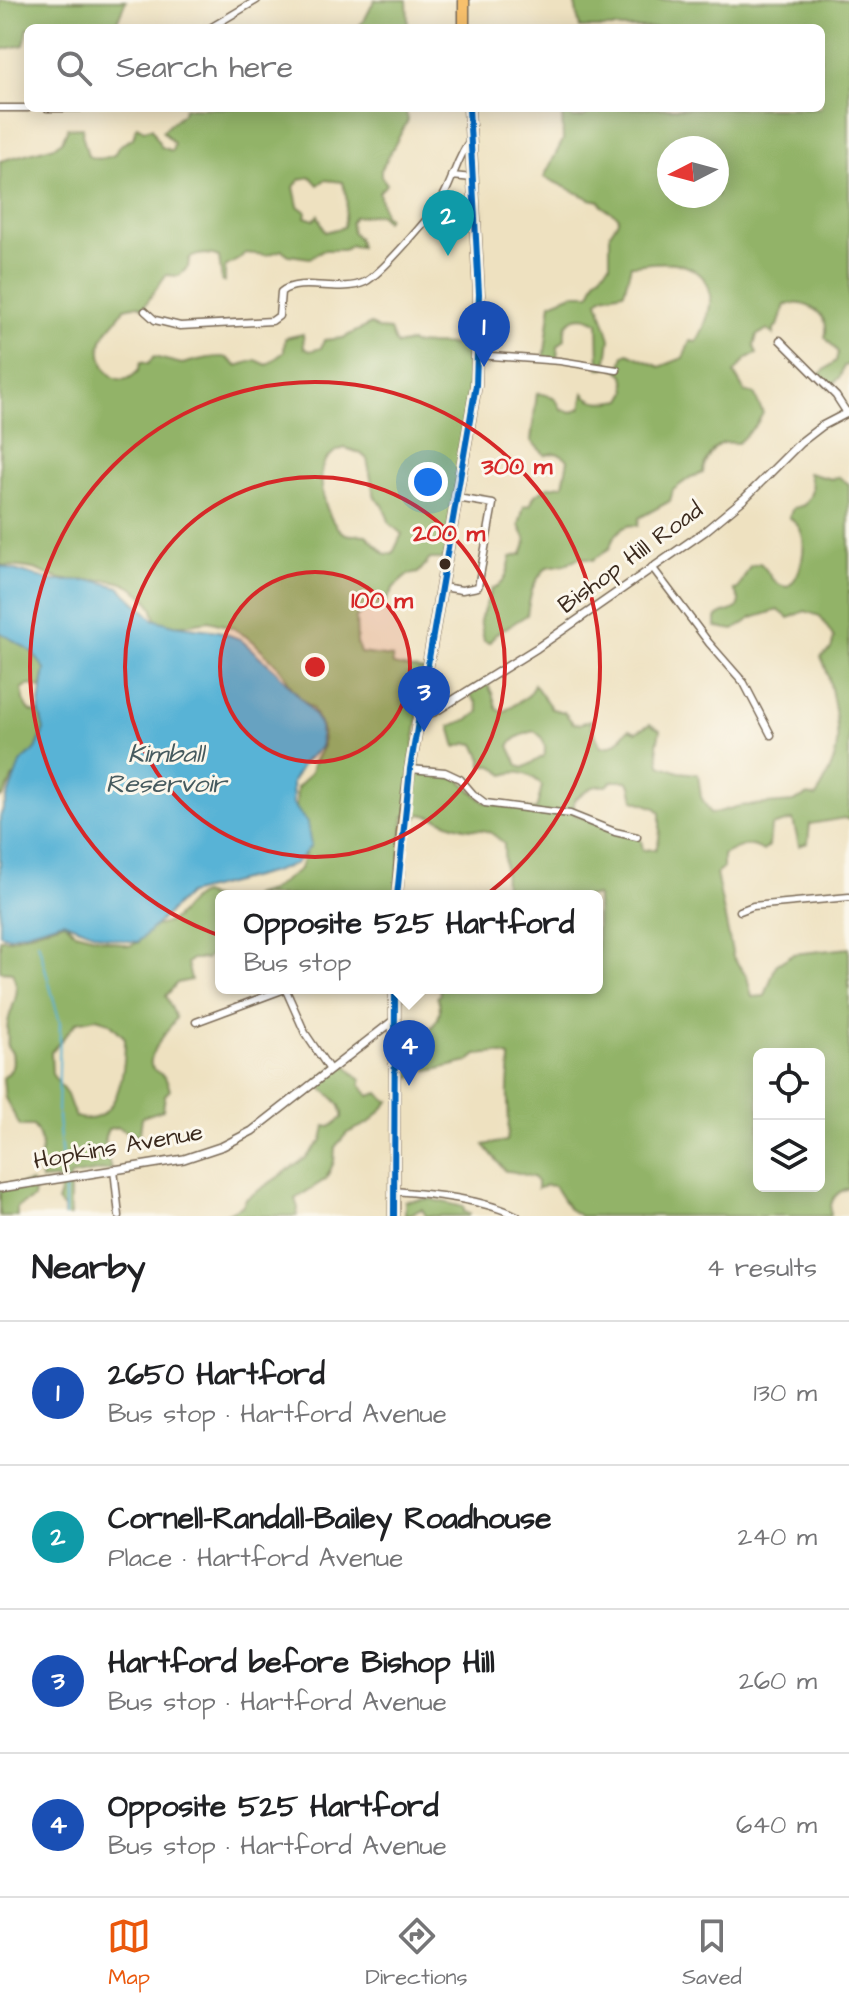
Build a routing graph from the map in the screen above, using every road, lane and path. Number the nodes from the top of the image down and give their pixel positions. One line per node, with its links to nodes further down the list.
1 (257, 0): 3 (street)
2 (464, 0): 4 (highway)
3 (217, 24)
4 (464, 24)
5 (0, 108): 6 (street)
6 (24, 108)
7 (469, 112): 8 (highway)
8 (471, 139): 9 (street); 10 (highway)
9 (452, 176): 10 (street); 11 (street)
10 (473, 178): 13 (highway)
11 (145, 311)
12 (780, 340): 15 (street)
13 (477, 355): 14 (street); 16 (highway)
14 (617, 370)
15 (848, 412): 17 (street, Bishop Hill Road)
16 (457, 498): 18 (highway); 18 (street)
17 (652, 567): 19 (street, Bishop Hill Road); 20 (street)
18 (442, 587): 19 (highway)
19 (420, 717): 21 (highway)
20 (771, 735)
21 (410, 769): 22 (street); 23 (highway)
22 (637, 837)
23 (397, 890)
24 (849, 897): 25 (street)
25 (740, 911)
26 (272, 994): 30 (street)
27 (287, 994): 31 (street)
28 (395, 994): 29 (highway)
29 (393, 1021): 31 (street, Hopkins Avenue); 34 (highway)
30 (196, 1022)
31 (330, 1070): 32 (street, Hopkins Avenue)
32 (114, 1169): 33 (street, Hopkins Avenue); 36 (street)
33 (0, 1188)
34 (394, 1191): 35 (street); 37 (highway)
35 (503, 1213): 38 (street)
36 (119, 1216)
37 (394, 1216)
38 (517, 1216)

